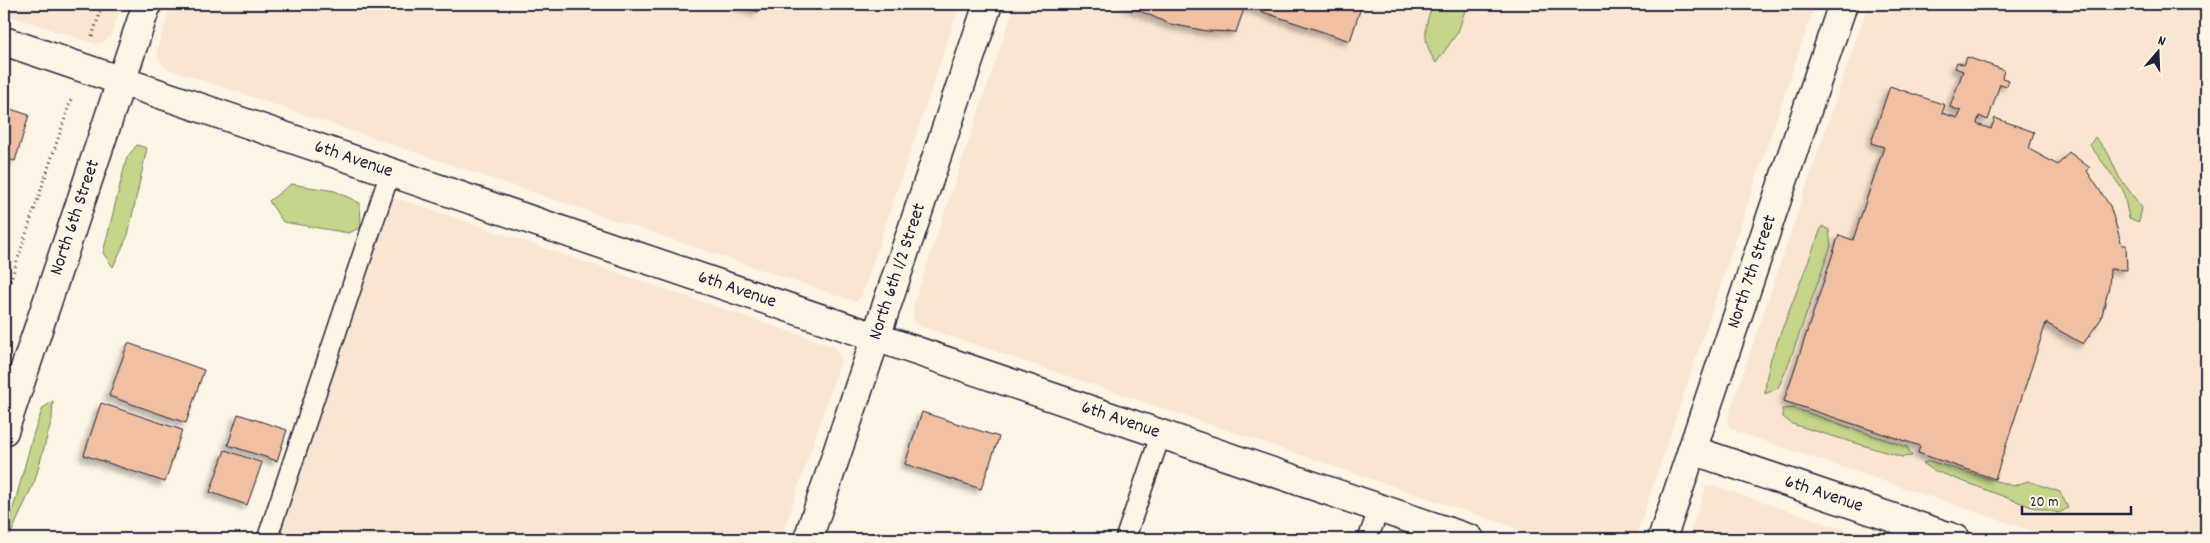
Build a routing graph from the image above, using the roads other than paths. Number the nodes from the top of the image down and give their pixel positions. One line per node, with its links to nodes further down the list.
1 (147, 4): 5 (street, North 6th Street)
2 (988, 4): 7 (street, North 6th 1/2 Street)
3 (1842, 4): 10 (street, North 7th Street)
4 (4, 41): 5 (street, 6th Avenue)
5 (121, 81): 6 (street, 6th Avenue); 8 (street, North 6th Street)
6 (390, 172): 7 (street, 6th Avenue); 12 (lane)
7 (876, 337): 9 (street, 6th Avenue); 13 (street, North 6th 1/2 Street)
8 (4, 431)
9 (1161, 434): 11 (street, 6th Avenue); 14 (lane)
10 (1692, 450): 17 (street, North 7th Street); 18 (street, 6th Avenue)
11 (1380, 508): 15 (lane); 16 (street, 6th Avenue)
12 (267, 539)
13 (808, 539)
14 (1125, 539)
15 (1368, 539)
16 (1470, 539)
17 (1662, 539)
18 (1956, 539)

